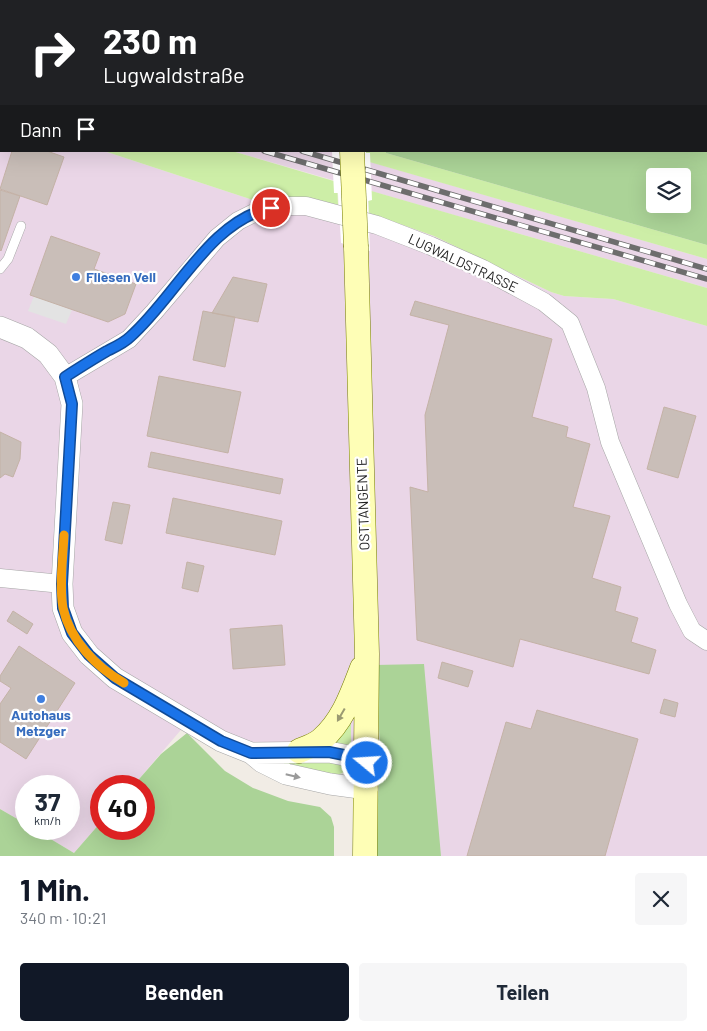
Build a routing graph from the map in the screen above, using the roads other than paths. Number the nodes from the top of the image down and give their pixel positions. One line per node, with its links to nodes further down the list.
1 (352, 152): 9 (main road, OSTTANGENTE, bridge)
2 (21, 226): 3 (lane)
3 (0, 269)
4 (0, 327): 5 (street)
5 (65, 377): 7 (street); 8 (street, LUGWALDSTRASSE)
6 (0, 578): 7 (street)
7 (62, 584): 11 (street)
8 (707, 642)
9 (367, 654): 10 (main road, one-way to 10); 12 (main road, OSTTANGENTE)
10 (300, 752): 11 (street); 12 (street)
11 (251, 753): 13 (street, one-way to 13)
12 (367, 763): 13 (main road, OSTTANGENTE)
13 (367, 788): 14 (main road, OSTTANGENTE)
14 (365, 856)

